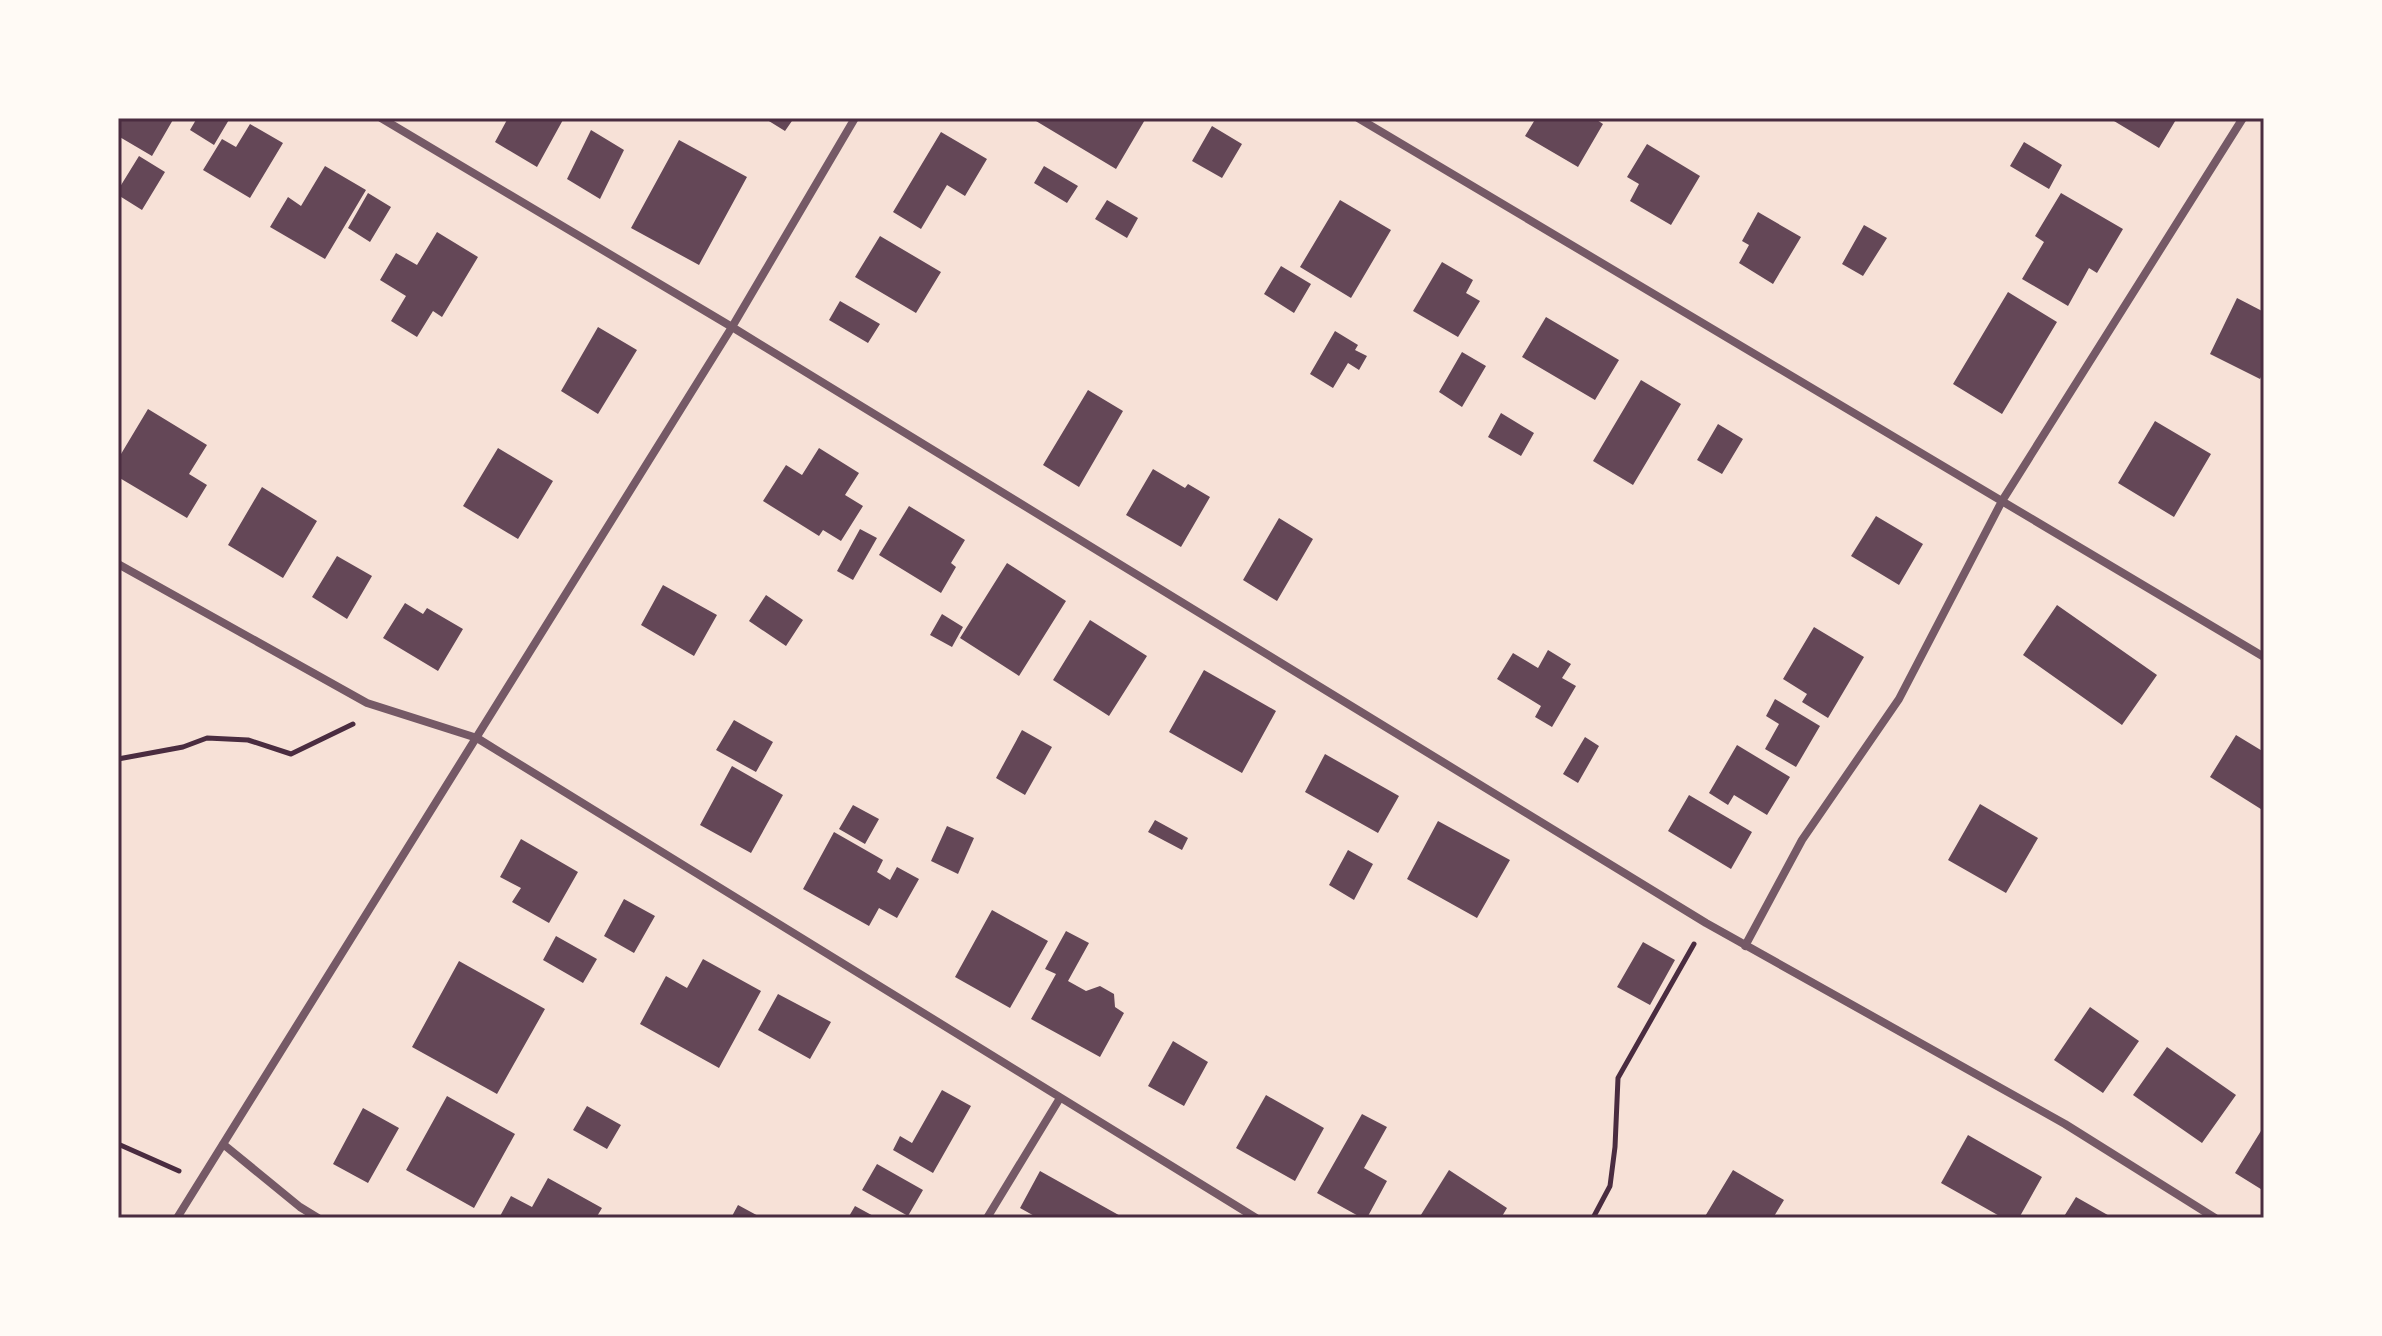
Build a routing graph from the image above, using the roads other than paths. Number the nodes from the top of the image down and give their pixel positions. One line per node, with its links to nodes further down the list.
1 (381, 118): 5 (street)
2 (855, 118): 5 (street)
3 (1358, 118): 6 (street)
4 (2243, 118): 6 (street)
5 (732, 327): 9 (street); 10 (street)
6 (2002, 501): 8 (street); 10 (street)
7 (118, 564): 9 (street)
8 (2264, 657)
9 (477, 738): 11 (street); 12 (street)
10 (1745, 946): 19 (street)
11 (1060, 1098): 13 (street); 16 (street)
12 (223, 1144): 14 (street); 15 (street)
13 (1232, 1204): 17 (street); 18 (street)
14 (177, 1218)
15 (318, 1218)
16 (987, 1218)
17 (1237, 1218)
18 (1256, 1218)
19 (2215, 1218)

